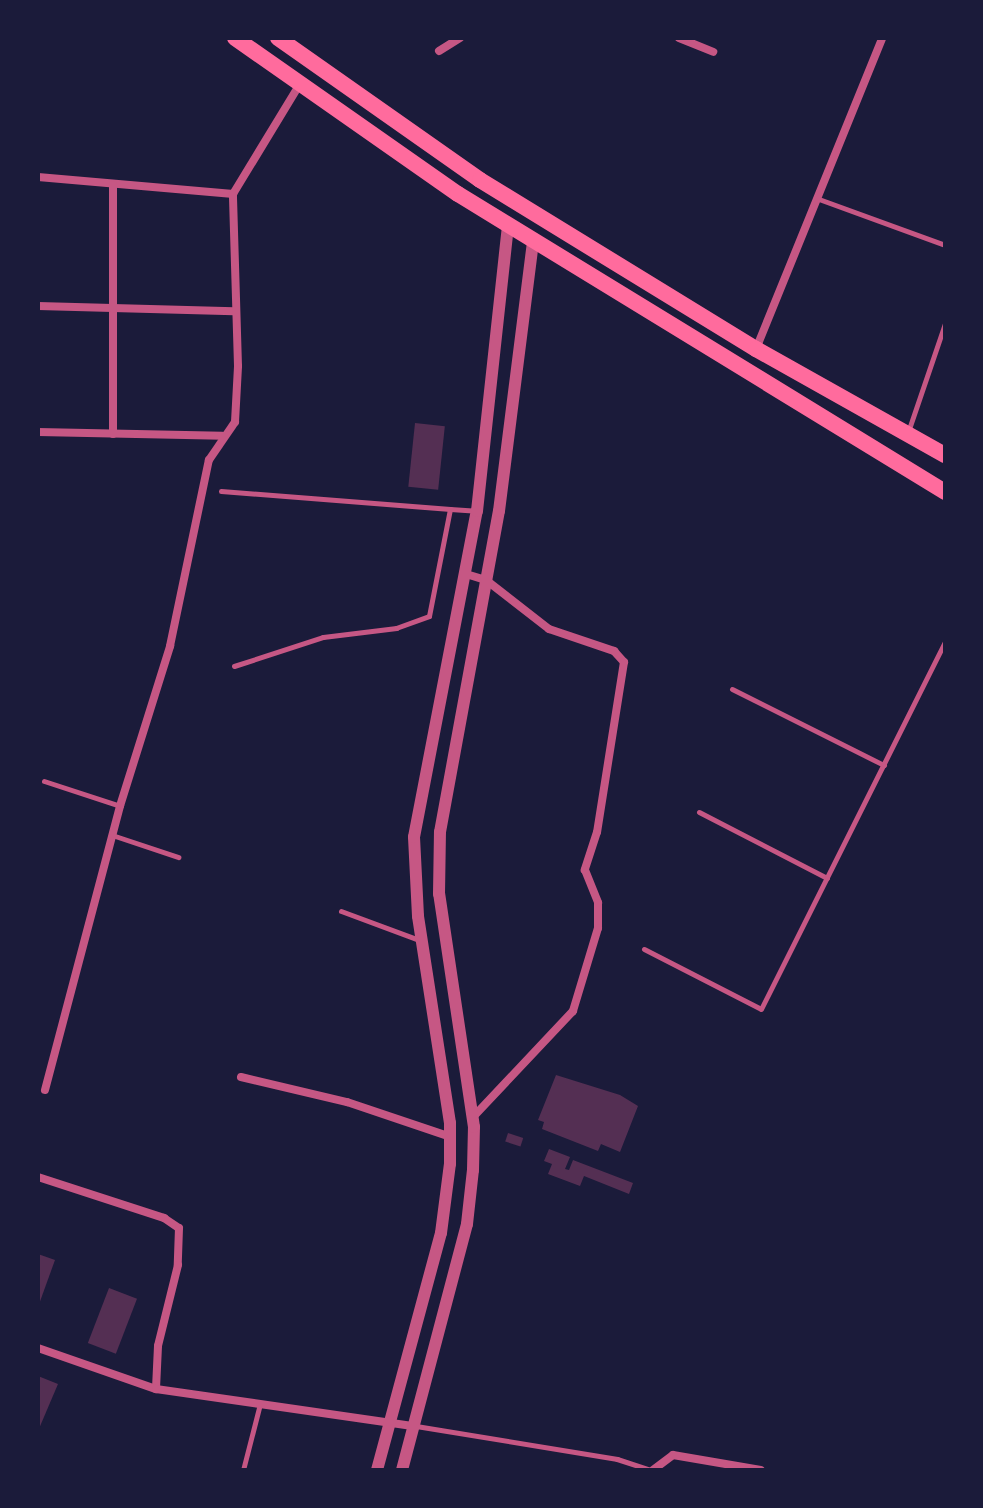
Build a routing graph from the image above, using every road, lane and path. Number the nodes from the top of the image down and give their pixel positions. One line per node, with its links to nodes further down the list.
1 (235, 38): 8 (highway)
2 (278, 38): 22 (highway)
3 (460, 38): 6 (street)
4 (679, 38): 7 (street)
5 (882, 38): 14 (street)
6 (439, 51)
7 (713, 52)
8 (300, 83): 13 (street); 15 (highway)
9 (945, 128): 10 (lane)
10 (945, 135)
11 (38, 177): 12 (street)
12 (113, 185): 13 (street); 19 (street)
13 (233, 194): 20 (street)
14 (816, 198): 17 (lane); 22 (street)
15 (508, 226): 16 (highway); 31 (street)
16 (533, 242): 29 (highway); 33 (street)
17 (945, 245)
18 (38, 306): 19 (street)
19 (113, 307): 20 (street); 25 (street)
20 (234, 311): 26 (street)
21 (945, 323): 23 (lane)
22 (756, 349): 23 (highway)
23 (908, 430): 27 (highway)
24 (38, 432): 25 (street)
25 (113, 434): 26 (street)
26 (222, 436): 39 (street)
27 (945, 455)
28 (221, 491): 30 (lane)
29 (945, 492)
30 (450, 509): 31 (lane); 35 (lane)
31 (477, 511): 32 (street)
32 (466, 574): 33 (street); 45 (street)
33 (486, 580): 49 (street); 49 (street)
34 (945, 641): 37 (lane)
35 (234, 666)
36 (732, 689): 37 (lane)
37 (884, 765): 43 (lane)
38 (44, 781): 39 (lane)
39 (120, 806): 41 (street)
40 (699, 812): 43 (lane)
41 (112, 835): 42 (lane); 48 (street)
42 (178, 857)
43 (827, 878): 46 (lane)
44 (341, 911): 45 (lane)
45 (422, 941): 50 (street)
46 (644, 949)
47 (241, 1077): 50 (street)
48 (45, 1090)
49 (473, 1117): 56 (street)
50 (451, 1137): 55 (street)
51 (38, 1177): 53 (street)
52 (38, 1348): 53 (street)
53 (156, 1389): 54 (street)
54 (260, 1403): 55 (street); 57 (lane)
55 (389, 1422): 56 (street); 58 (street)
56 (412, 1426): 59 (street); 60 (lane)
57 (243, 1470)
58 (377, 1470)
59 (402, 1470)
60 (652, 1470): 61 (street)
61 (761, 1470)

